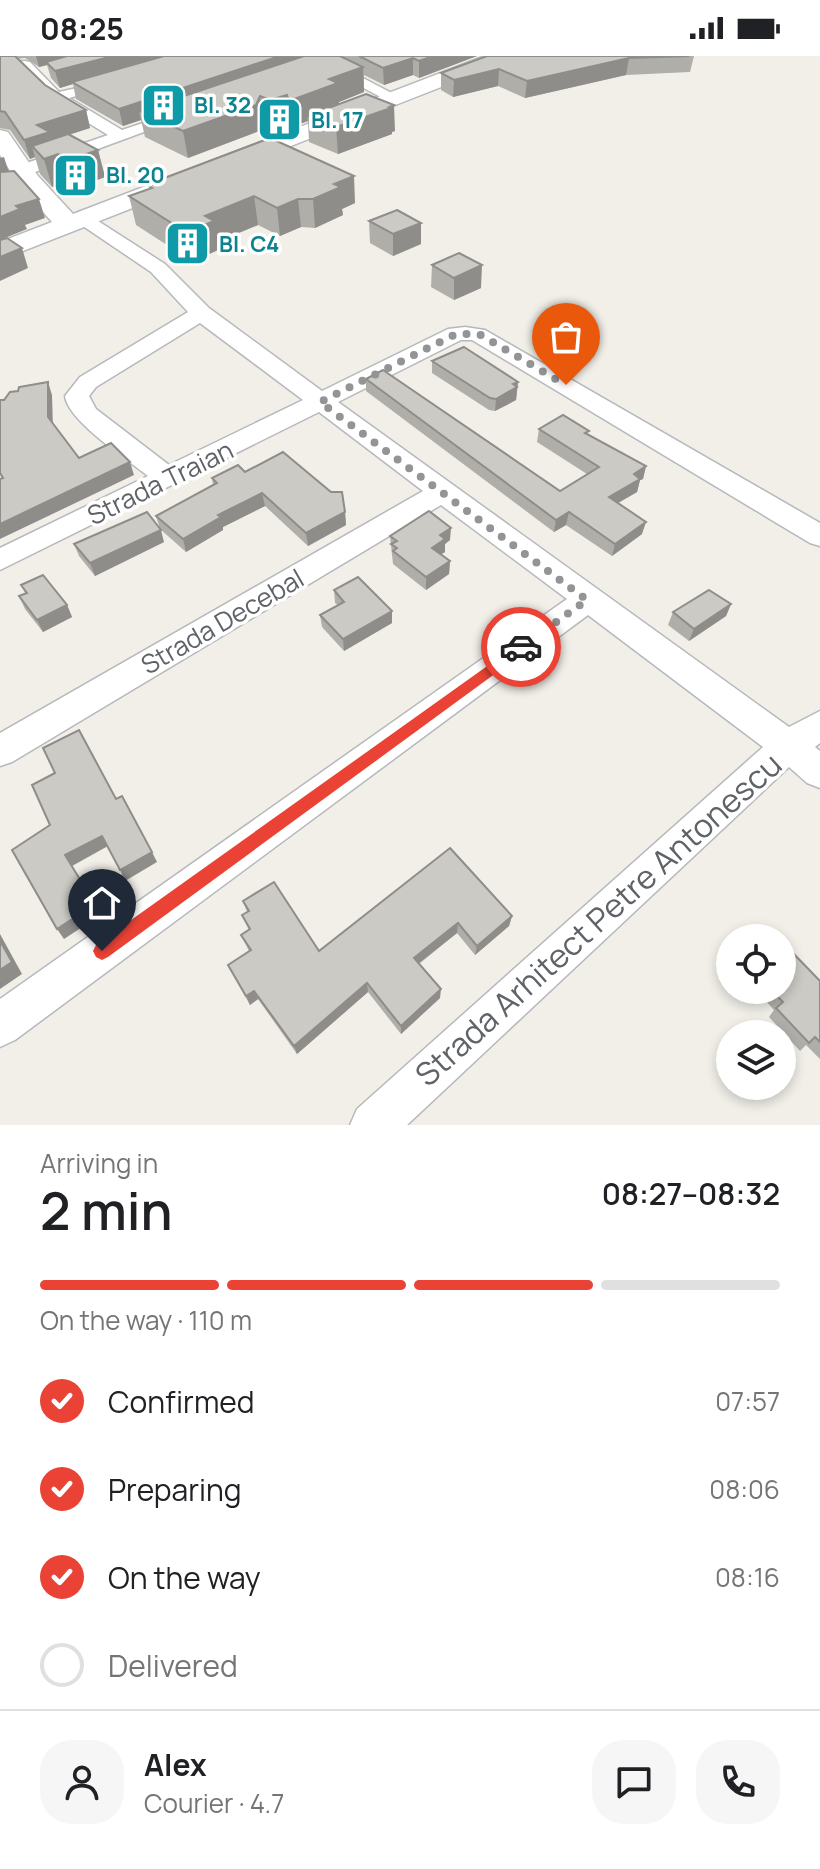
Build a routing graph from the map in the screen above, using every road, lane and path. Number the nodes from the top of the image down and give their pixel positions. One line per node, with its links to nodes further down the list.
1 (310, 56): 3 (street)
2 (503, 56): 8 (street)
3 (327, 65): 5 (street); 8 (street)
4 (0, 67): 7 (street)
5 (297, 75)
6 (132, 77): 7 (street)
7 (56, 97): 10 (street)
8 (395, 99): 13 (street)
9 (194, 110): 10 (street)
10 (120, 136): 12 (street)
11 (0, 137): 12 (street)
12 (21, 178): 13 (street)
13 (76, 221): 14 (street); 15 (street)
14 (0, 252)
15 (201, 313): 16 (street); 17 (street)
16 (320, 402): 17 (street, Strada Traian); 18 (street); 19 (street, Strada Traian)
17 (168, 478): 20 (street, Strada Traian)
18 (444, 491): 21 (street); 23 (street, Strada Decebal)
19 (820, 536)
20 (0, 560)
21 (587, 600): 22 (street); 25 (street)
22 (804, 735): 24 (street); 26 (street, Strada Arhitect Petre Antonescu)
23 (0, 751)
24 (820, 772)
25 (0, 1025)
26 (373, 1125)

